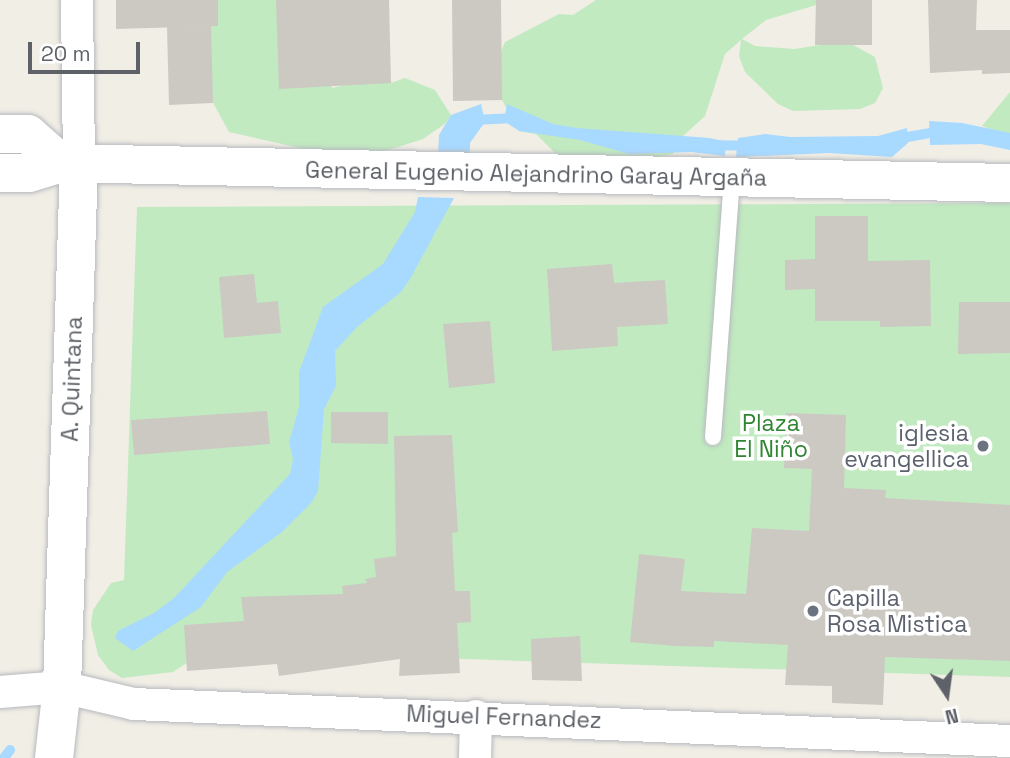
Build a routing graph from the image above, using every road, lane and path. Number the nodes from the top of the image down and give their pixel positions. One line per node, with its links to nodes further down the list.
1 (77, 0): 3 (street, A. Quintana)
2 (0, 134): 3 (street)
3 (70, 164): 4 (street, General Eugenio Alejandrino Garay Argaña); 5 (street, General Eugenio Alejandrino Garay Argaña); 8 (street, A. Quintana)
4 (0, 173)
5 (732, 179): 6 (street, General Eugenio Alejandrino Garay Argaña); 7 (lane)
6 (1010, 183)
7 (713, 437)
8 (62, 687): 9 (street, Miguel Fernandez); 10 (street, Miguel Fernandez); 13 (street, A. Quintana)
9 (0, 692)
10 (476, 716): 12 (street, Miguel Fernandez); 14 (street)
11 (1010, 741): 12 (street, Miguel Fernandez)
12 (909, 746)
13 (54, 758)
14 (475, 758)

